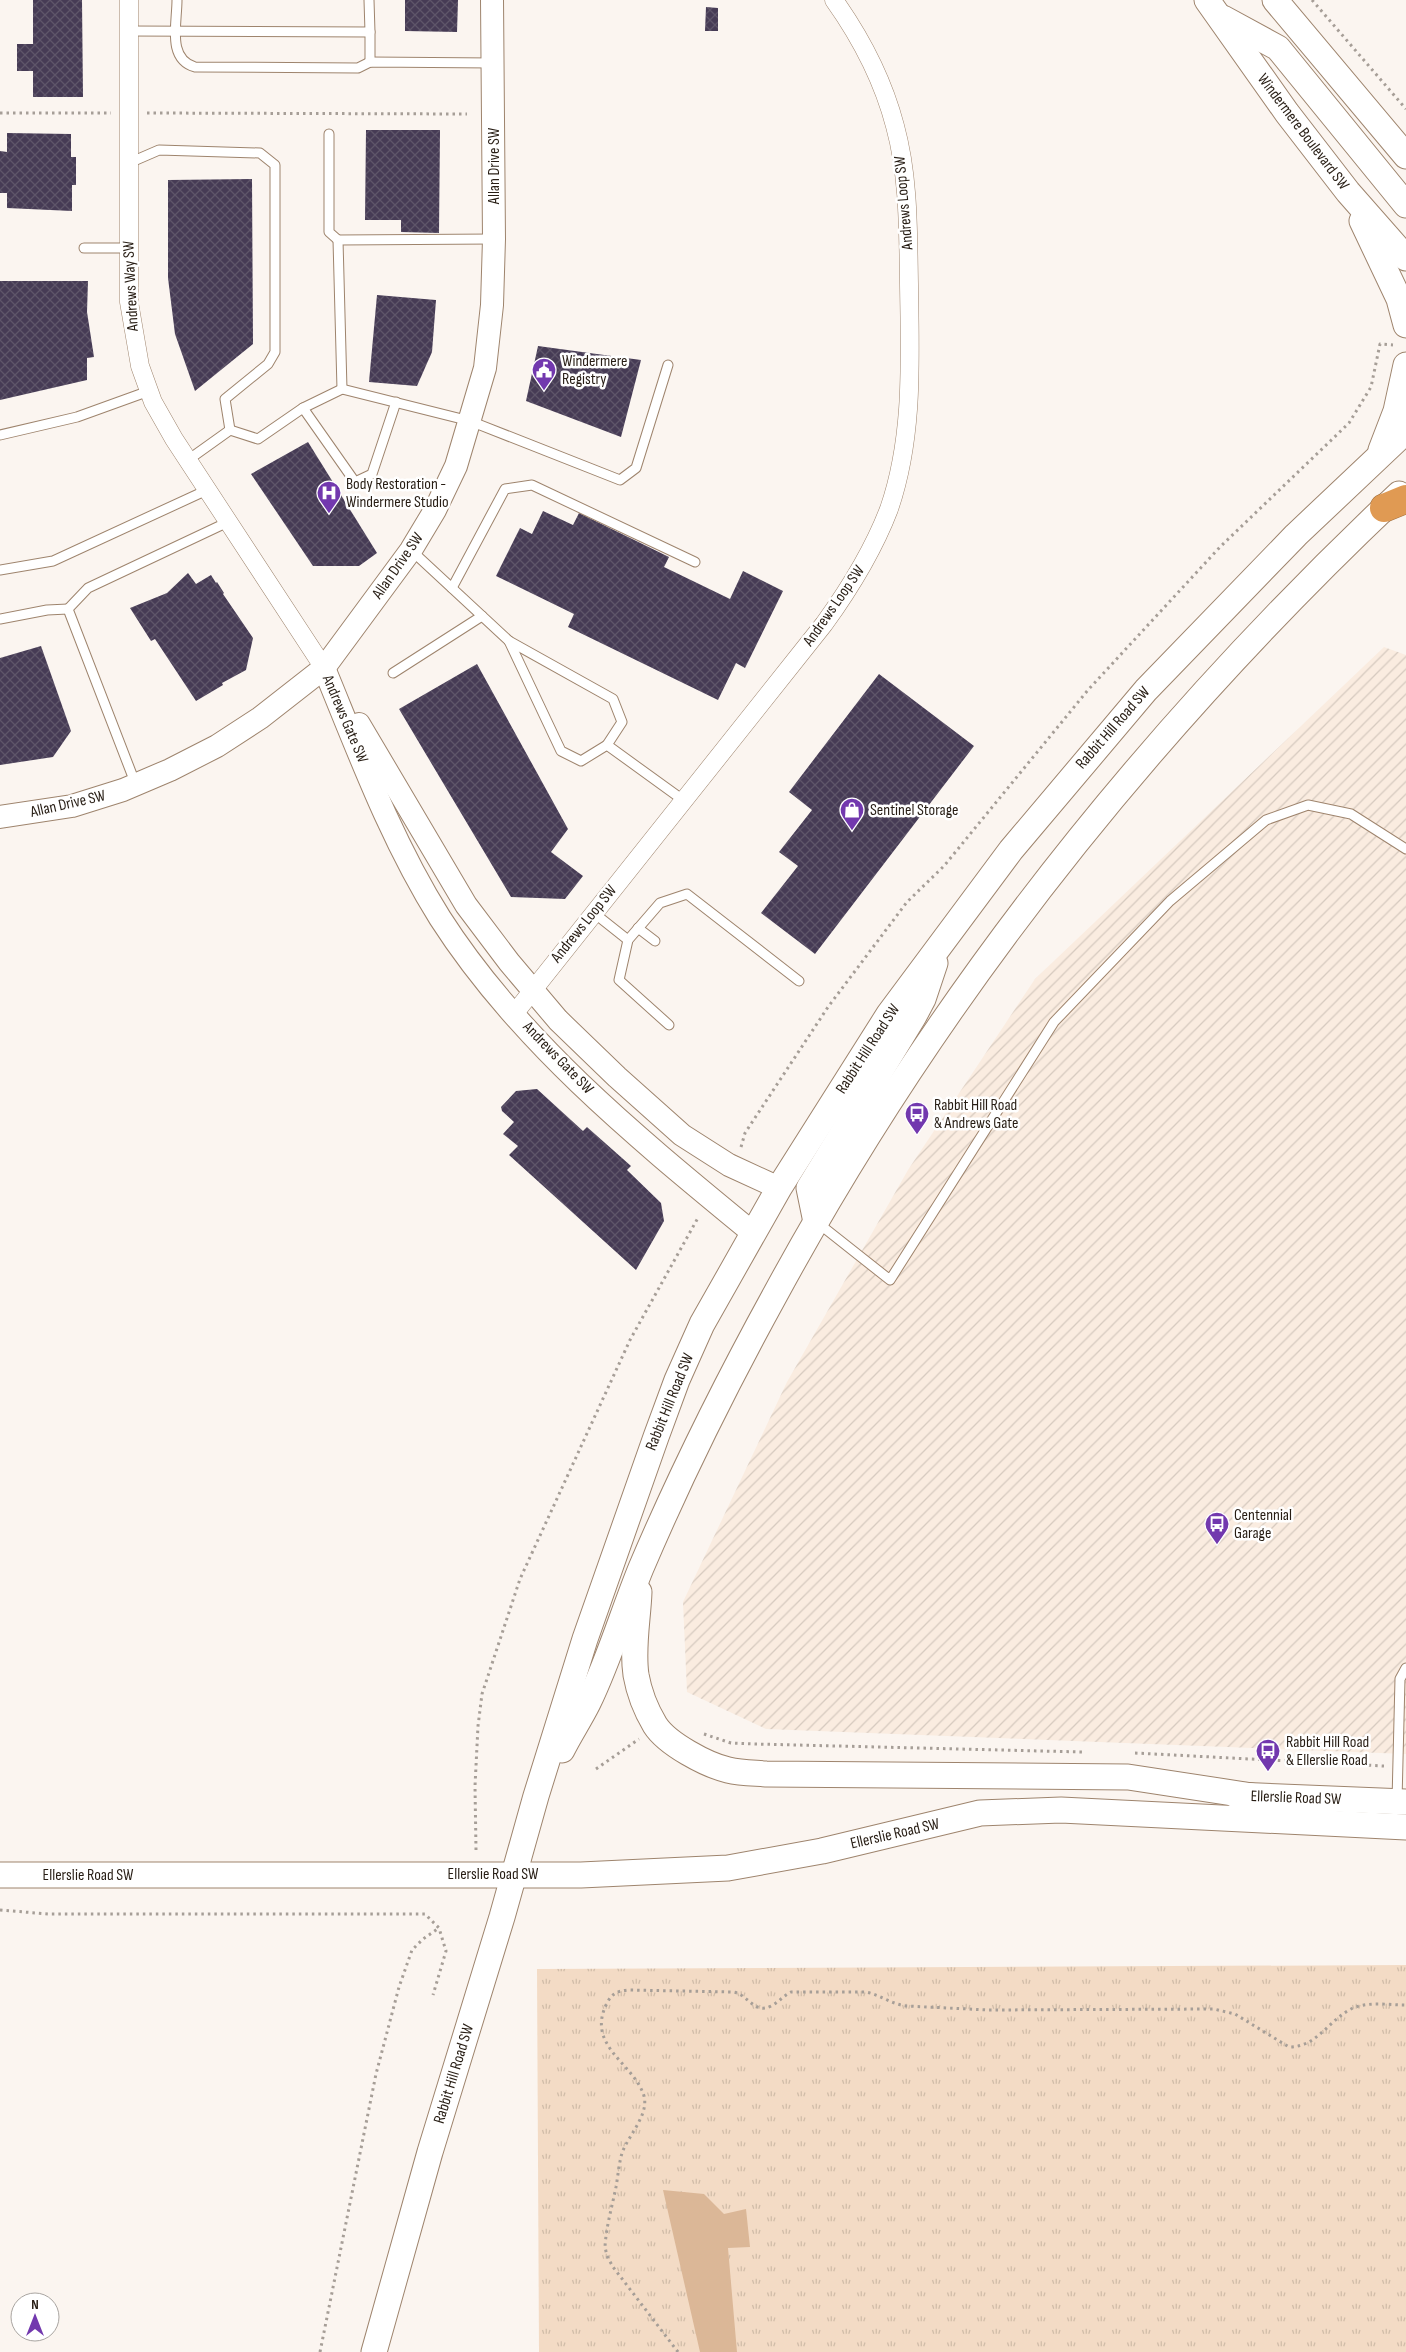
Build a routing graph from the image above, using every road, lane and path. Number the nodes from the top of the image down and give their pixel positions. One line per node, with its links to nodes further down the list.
1 (129, 0): 9 (street, Andrews Way SW)
2 (177, 0): 10 (lane)
3 (370, 0): 11 (lane)
4 (834, 0): 56 (street, Andrews Loop SW)
5 (1275, 0): 19 (main road)
6 (1312, 0): 14 (path)
7 (493, 2): 13 (street, Allan Drive SW)
8 (1212, 7): 21 (main road, Windermere Boulevard SW); 22 (main road)
9 (129, 31): 10 (lane); 16 (street, Andrews Way SW)
10 (176, 31): 11 (lane); 12 (lane)
11 (370, 32): 12 (lane)
12 (370, 62): 13 (lane)
13 (494, 63): 23 (street, Allan Drive SW)
14 (1406, 109)
15 (0, 113): 16 (path)
16 (129, 113): 17 (path); 20 (street, Andrews Way SW)
17 (467, 114)
18 (329, 134): 24 (lane)
19 (1406, 156)
20 (129, 163): 26 (street, Andrews Way SW); 35 (lane)
21 (1348, 192): 27 (main road, Windermere Boulevard SW); 28 (main road)
22 (1406, 205)
23 (494, 239): 24 (lane); 34 (street, Allan Drive SW)
24 (338, 240): 30 (lane)
25 (84, 248): 26 (lane)
26 (129, 248): 31 (street, Andrews Way SW)
27 (1406, 258)
28 (1403, 345): 38 (main road); 68 (path)
29 (668, 365): 34 (lane)
30 (342, 389): 32 (lane); 33 (lane)
31 (149, 391): 37 (lane); 39 (street, Andrews Way SW)
32 (396, 402): 33 (lane); 34 (lane)
33 (304, 408): 35 (lane)
34 (470, 421): 44 (street, Allan Drive SW)
35 (230, 430): 39 (lane)
36 (1406, 431): 38 (main road, Rabbit Hill Road SW)
37 (0, 435)
38 (1378, 458): 62 (main road, Rabbit Hill Road SW)
39 (188, 460): 41 (street, Andrews Way SW)
40 (1406, 487): 42 (main road, Rabbit Hill Road SW)
41 (207, 490): 43 (street, Andrews Way SW); 46 (lane)
42 (1395, 504): 71 (main road, Rabbit Hill Road SW)
43 (228, 522): 48 (lane); 52 (street, Andrews Way SW)
44 (411, 550): 47 (lane); 52 (street, Allan Drive SW)
45 (695, 562): 47 (lane)
46 (0, 570)
47 (452, 588): 49 (lane)
48 (68, 609): 50 (lane); 55 (lane)
49 (482, 616): 51 (lane); 53 (lane)
50 (0, 619)
51 (509, 641): 54 (lane); 54 (lane)
52 (324, 668): 55 (street, Allan Drive SW); 65 (street, Andrews Gate SW); 66 (street, Andrews Gate SW)
53 (392, 673)
54 (607, 745): 56 (lane)
55 (136, 785): 57 (street, Allan Drive SW)
56 (683, 800): 59 (street, Andrews Loop SW)
57 (0, 817)
58 (1406, 849): 71 (lane)
59 (594, 913): 61 (lane); 65 (street, Andrews Loop SW)
60 (638, 928): 61 (lane); 63 (lane); 64 (lane)
61 (628, 940): 67 (lane)
62 (943, 940): 69 (main road, Rabbit Hill Road SW); 71 (main road)
63 (655, 941)
64 (799, 981)
65 (532, 989): 66 (street, Andrews Loop SW); 68 (street, Andrews Gate SW)
66 (514, 1014): 70 (street, Andrews Gate SW)
67 (669, 1025)
68 (729, 1165): 69 (street, Andrews Gate SW)
69 (779, 1188): 72 (main road, Rabbit Hill Road SW)
70 (710, 1198): 72 (street, Andrews Gate SW); 85 (path)
71 (816, 1222): 73 (main road, Rabbit Hill Road SW)
72 (753, 1233): 81 (main road, Rabbit Hill Road SW)
73 (640, 1570): 81 (main road, Rabbit Hill Road SW); 82 (main road)
74 (1406, 1668): 79 (lane)
75 (699, 1731): 77 (path)
76 (641, 1737): 80 (path)
77 (1087, 1752)
78 (1126, 1753): 79 (path)
79 (1397, 1767): 84 (lane)
80 (596, 1769)
81 (536, 1796): 86 (main road, Rabbit Hill Road SW)
82 (1252, 1796): 83 (main road, Ellerslie Road SW); 84 (main road, Ellerslie Road SW)
83 (980, 1813): 84 (main road, Ellerslie Road SW); 86 (main road, Ellerslie Road SW)
84 (1400, 1814)
85 (476, 1850)
86 (514, 1874): 87 (main road, Ellerslie Road SW); 93 (main road, Rabbit Hill Road SW)
87 (0, 1875)
88 (0, 1910): 89 (path)
89 (439, 1928): 90 (path); 92 (path)
90 (433, 1995)
91 (1406, 2005): 94 (path)
92 (320, 2352)
93 (374, 2352)
94 (678, 2352)

